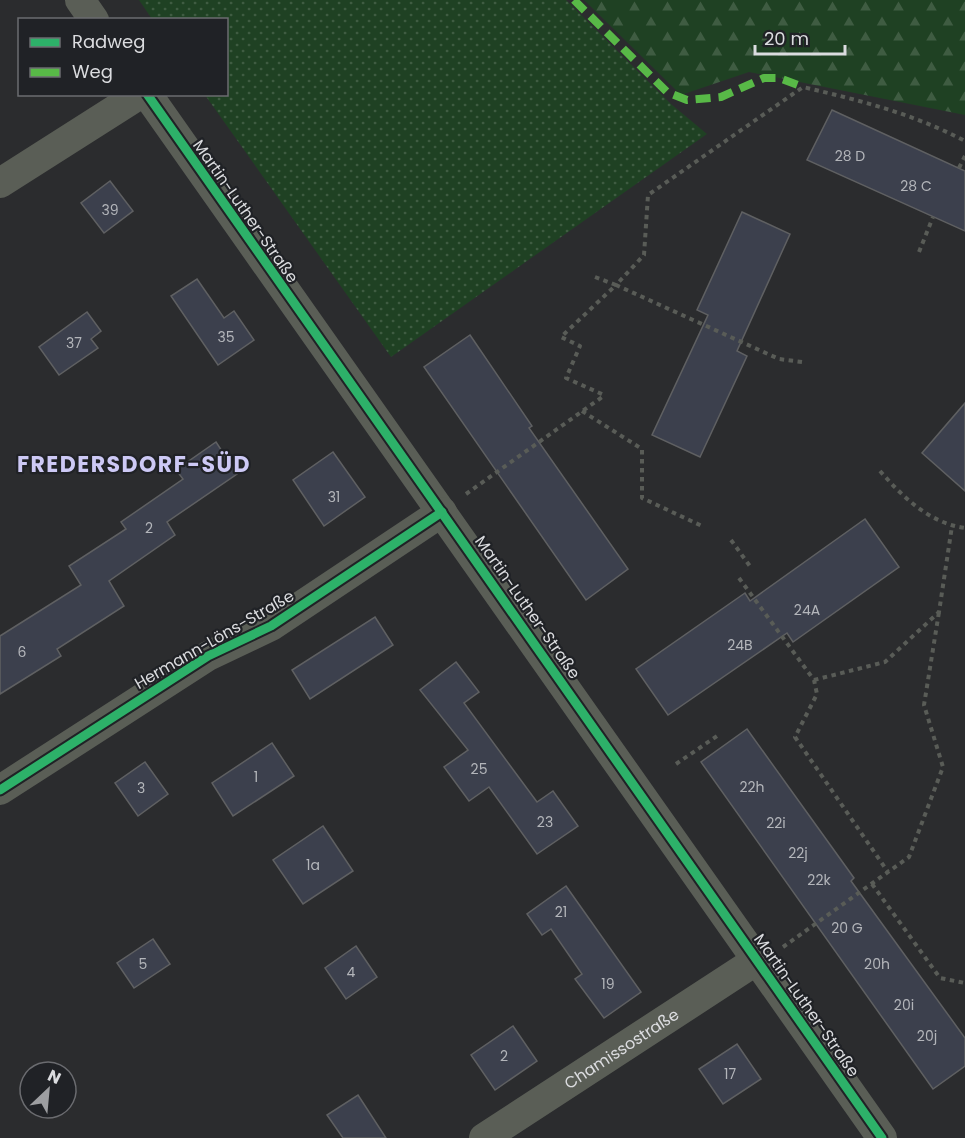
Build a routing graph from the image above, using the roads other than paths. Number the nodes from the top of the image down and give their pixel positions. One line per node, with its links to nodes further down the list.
1 (80, 0): 2 (street)
2 (93, 18)
3 (137, 96): 5 (street)
4 (148, 96): 6 (street, Martin-Luther-Straße)
5 (0, 183)
6 (442, 512): 7 (street, Hermann-Löns-Straße); 8 (street, Martin-Luther-Straße)
7 (0, 790)
8 (759, 962): 9 (street, Chamissostraße); 10 (street, Martin-Luther-Straße)
9 (484, 1138)
10 (882, 1138)

